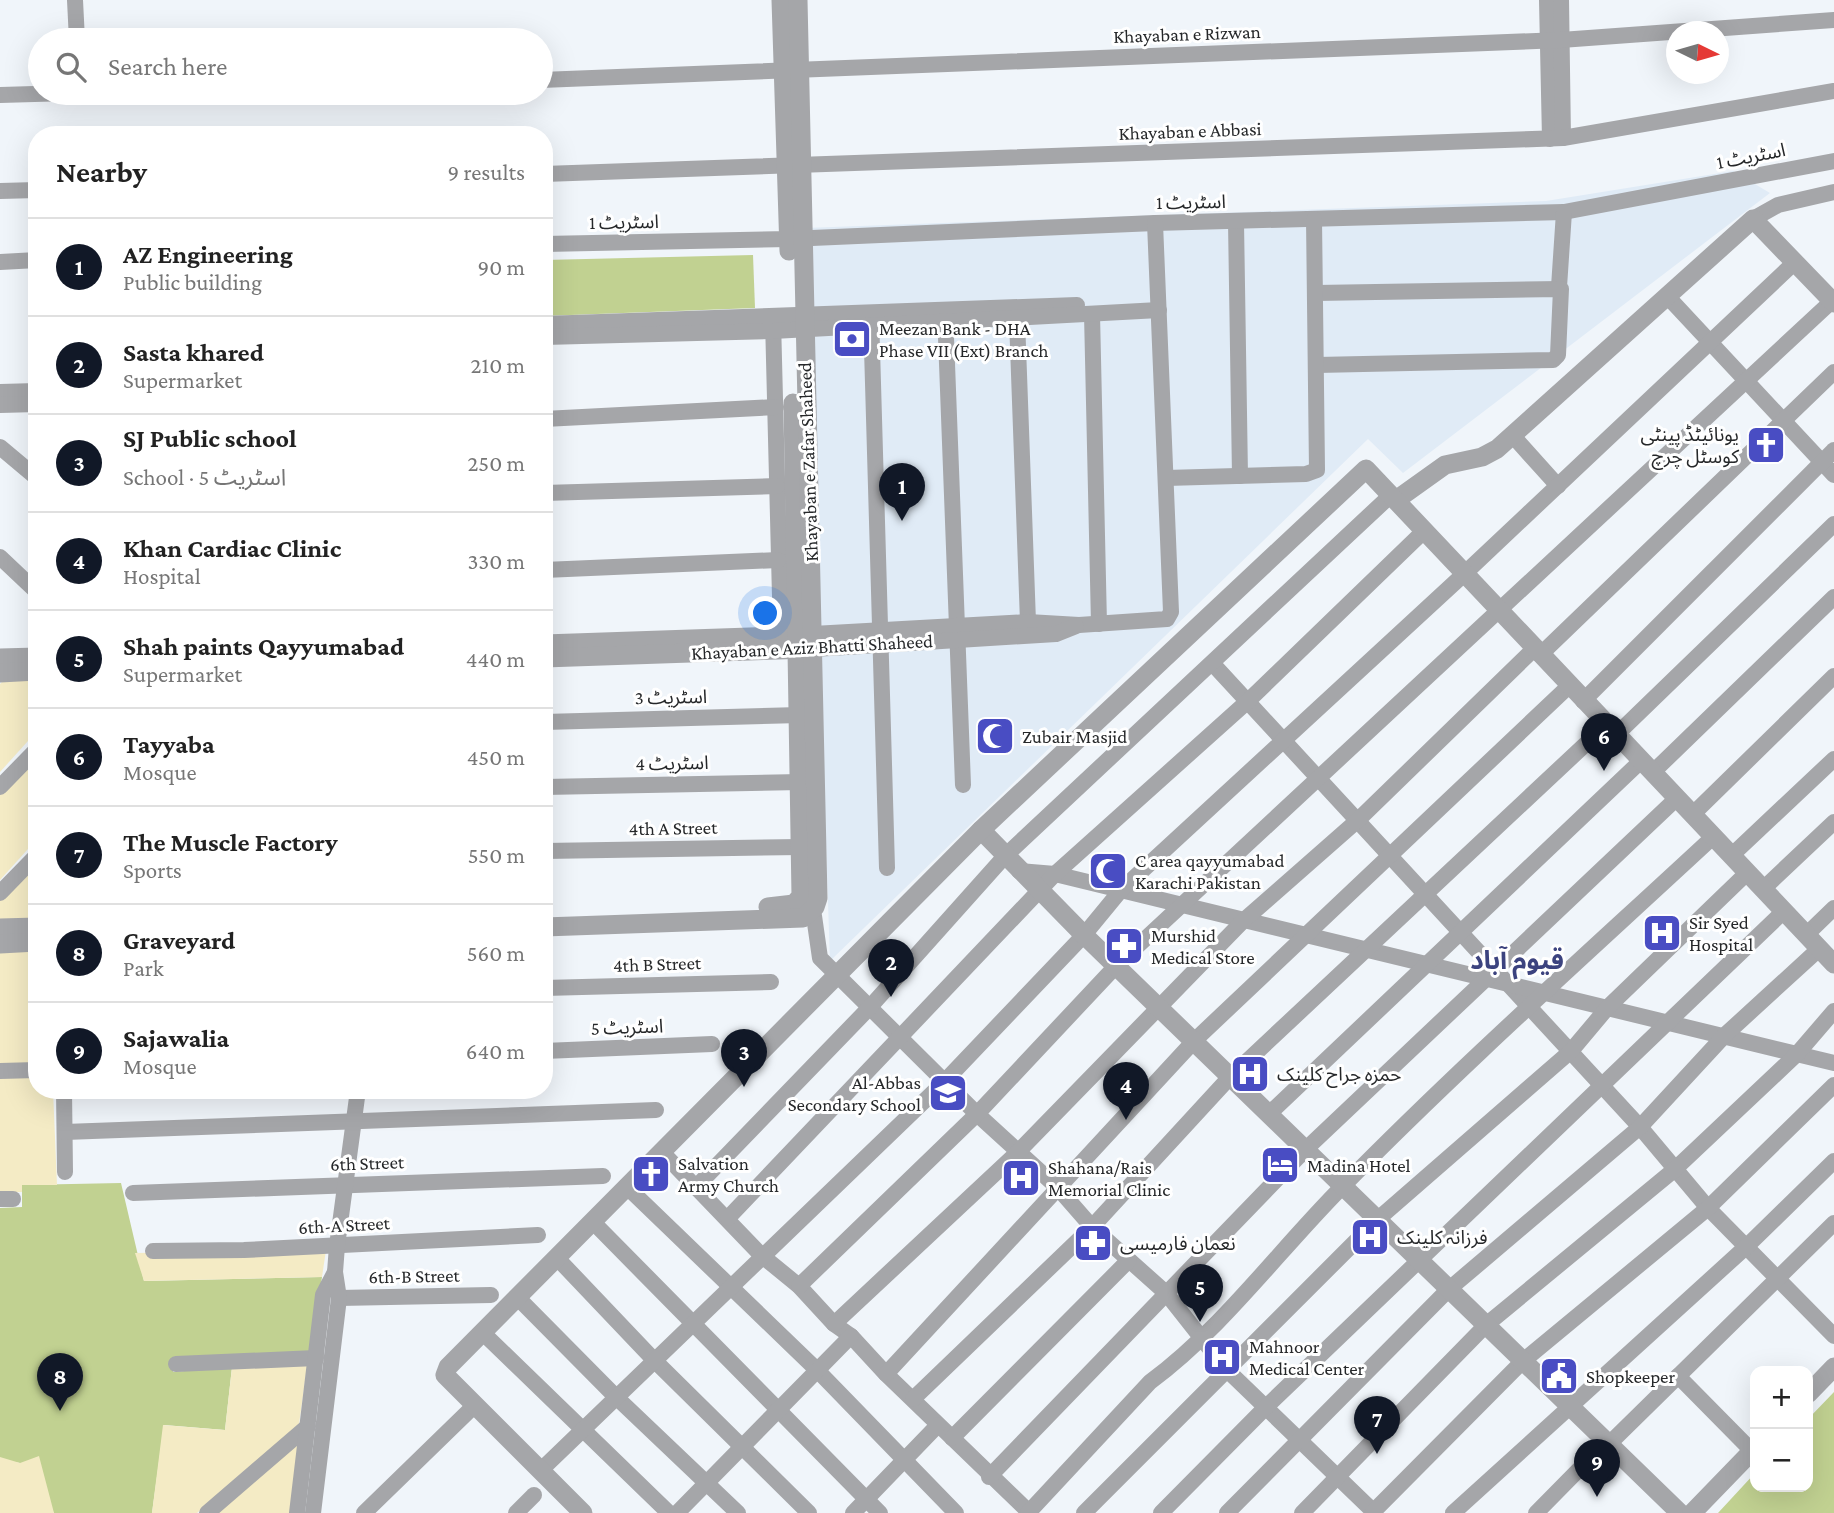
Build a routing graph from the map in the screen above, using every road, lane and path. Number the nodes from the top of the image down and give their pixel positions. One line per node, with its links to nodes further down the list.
1 (75, 0): 7 (street)
2 (781, 0): 9 (street)
3 (798, 0): 9 (street)
4 (1547, 0): 8 (street)
5 (1561, 0): 8 (street)
6 (1834, 20): 8 (street, Khayaban e Rizwan)
7 (76, 28)
8 (1554, 40): 9 (street, Khayaban e Rizwan); 14 (street)
9 (791, 71): 10 (street, Khayaban e Rizwan); 16 (street)
10 (553, 80)
11 (1834, 91): 14 (street, Khayaban e Abbasi)
12 (28, 94): 13 (street)
13 (0, 95)
14 (1556, 139): 16 (street, Khayaban e Abbasi)
15 (1834, 161): 21 (street, اسٹریٹ 1)
16 (795, 170): 17 (street, Khayaban e Abbasi); 26 (street)
17 (553, 174)
18 (28, 190): 19 (street)
19 (0, 191)
20 (1834, 192): 23 (street)
21 (1564, 212): 22 (street, اسٹریٹ 1); 31 (street)
22 (1314, 219): 24 (street, اسٹریٹ 1); 32 (street)
23 (1754, 219): 30 (street); 33 (street)
24 (1236, 222): 25 (street, اسٹریٹ 1); 60 (street)
25 (1155, 223): 26 (street, اسٹریٹ 1); 35 (street)
26 (795, 233): 27 (street, اسٹریٹ 1); 40 (street)
27 (553, 244)
28 (28, 260): 29 (street)
29 (0, 261)
30 (1795, 262): 34 (street); 43 (street)
31 (1559, 287): 32 (street); 44 (street)
32 (1316, 293): 44 (street)
33 (1667, 296): 43 (street); 54 (street)
34 (1833, 302): 46 (street)
35 (1159, 306): 36 (street); 37 (street); 61 (street)
36 (1092, 314): 39 (street); 76 (street)
37 (946, 315): 38 (street); 39 (street); 78 (street)
38 (871, 318): 40 (street); 79 (street)
39 (1017, 318): 75 (street)
40 (789, 323): 41 (street); 42 (street); 51 (street); 80 (street)
41 (553, 324)
42 (553, 336)
43 (1710, 342): 46 (street); 63 (street)
44 (1317, 365): 60 (street)
45 (1834, 372): 53 (street)
46 (1746, 381): 53 (street); 74 (street)
47 (28, 391): 48 (street)
48 (0, 392)
49 (28, 404): 50 (street)
50 (0, 405)
51 (776, 407): 52 (street); 62 (street)
52 (553, 419)
53 (1783, 421): 57 (street); 82 (street)
54 (1513, 436): 63 (street); 65 (street)
55 (0, 447): 58 (street)
56 (1834, 450): 57 (street)
57 (1822, 462): 59 (street); 89 (street)
58 (28, 470)
59 (1834, 475)
60 (1240, 476): 61 (street)
61 (1166, 478): 76 (street, Khayaban e Aziz Bhatti Shaheed)
62 (777, 486): 64 (street); 69 (street)
63 (1558, 486): 71 (street)
64 (553, 493)
65 (1394, 497): 67 (street); 85 (street); 107 (street)
66 (1834, 524): 93 (street)
67 (1424, 531): 71 (street); 90 (street)
68 (0, 557): 72 (street)
69 (778, 560): 70 (street); 80 (street)
70 (553, 570)
71 (1463, 575): 74 (street); 94 (street)
72 (28, 583)
73 (1834, 597): 97 (street)
74 (1499, 613): 82 (street); 98 (street)
75 (1028, 622): 77 (street, Khayaban e Aziz Bhatti Shaheed); 78 (street, Khayaban e Aziz Bhatti Shaheed)
76 (1099, 624): 77 (street, Khayaban e Aziz Bhatti Shaheed)
77 (1079, 625): 78 (street, Khayaban e Aziz Bhatti Shaheed)
78 (956, 632): 79 (street, Khayaban e Aziz Bhatti Shaheed); 100 (street)
79 (881, 637): 80 (street, Khayaban e Aziz Bhatti Shaheed); 115 (street)
80 (801, 641): 81 (street, Khayaban e Aziz Bhatti Shaheed); 83 (street, Khayaban e Aziz Bhatti Shaheed); 91 (street); 125 (street)
81 (553, 643)
82 (1537, 652): 89 (street); 105 (street)
83 (553, 657)
84 (28, 660): 86 (street)
85 (1212, 663): 90 (street); 114 (street)
86 (1, 670): 87 (street)
87 (28, 671)
88 (1834, 676): 104 (street)
89 (1576, 693): 93 (street); 111 (street)
90 (1248, 701): 94 (street); 117 (street)
91 (800, 715): 92 (street, اسٹریٹ 3); 99 (street)
92 (553, 722)
93 (1611, 730): 97 (street); 121 (street)
94 (1284, 740): 98 (street); 119 (street)
95 (28, 758): 101 (street)
96 (1834, 759): 112 (street)
97 (1647, 767): 103 (street); 132 (street)
98 (1318, 777): 105 (street); 123 (street)
99 (801, 782): 102 (street, اسٹریٹ 4); 109 (street)
100 (963, 785)
101 (0, 787)
102 (553, 787)
103 (1676, 799): 104 (street); 142 (street)
104 (1692, 815): 108 (street)
105 (1358, 820): 111 (street); 128 (street)
106 (1834, 822): 118 (street)
107 (981, 830): 114 (street); 143 (street)
108 (1713, 837): 112 (street); 147 (street)
109 (801, 847): 110 (street, 4th A Street); 125 (street)
110 (553, 850)
111 (1391, 855): 121 (street); 134 (street)
112 (1731, 856): 116 (street)
113 (28, 864): 122 (street)
114 (1012, 864): 117 (street); 120 (street); 149 (street)
115 (887, 868)
116 (1747, 873): 118 (street); 151 (street)
117 (1055, 874): 119 (street); 120 (street)
118 (1763, 889): 126 (street)
119 (1121, 890): 123 (street); 133 (street)
120 (1039, 891): 133 (street); 155 (street)
121 (1425, 892): 132 (street); 138 (street)
122 (0, 893)
123 (1183, 906): 128 (street); 141 (street)
124 (1834, 908): 136 (street)
125 (804, 910): 127 (street); 129 (street); 143 (street)
126 (1784, 912): 136 (street); 153 (street)
127 (553, 914)
128 (1243, 921): 134 (street); 148 (street)
129 (553, 926)
130 (28, 927): 131 (street)
131 (0, 928)
132 (1462, 931): 139 (street); 142 (street)
133 (1084, 935): 141 (street); 165 (street)
134 (1307, 935): 138 (street); 156 (street)
135 (28, 942): 137 (street)
136 (1813, 942): 140 (street); 154 (street)
137 (0, 944)
138 (1365, 949): 139 (street); 164 (street)
139 (1428, 964): 142 (street); 172 (street)
140 (1834, 964)
141 (1116, 966): 148 (street); 171 (street)
142 (1492, 974): 145 (street); 176 (street)
143 (838, 976): 149 (street); 177 (street)
144 (771, 982): 146 (street, 4th B Street)
145 (1509, 984): 147 (street); 150 (street)
146 (553, 988)
147 (1546, 992): 150 (street); 151 (street)
148 (1157, 1006): 156 (street); 178 (street)
149 (870, 1007): 155 (street); 184 (street)
150 (1531, 1007): 159 (street); 185 (street)
151 (1608, 1007): 153 (street); 159 (street)
152 (1834, 1011): 160 (street)
153 (1669, 1022): 154 (street); 166 (street)
154 (1725, 1035): 160 (street); 174 (street)
155 (899, 1036): 165 (street); 190 (street)
156 (1194, 1041): 164 (street); 187 (street)
157 (712, 1044): 158 (street, اسٹریٹ 5)
158 (553, 1051)
159 (1571, 1051): 166 (street); 191 (street)
160 (1797, 1054): 161 (street); 180 (street)
161 (1834, 1063)
162 (28, 1070): 163 (street)
163 (0, 1071)
164 (1230, 1077): 172 (street); 194 (street)
165 (944, 1082): 171 (street); 199 (street)
166 (1602, 1085): 174 (street); 202 (street)
167 (1834, 1085): 189 (street)
168 (64, 1099): 175 (street)
169 (357, 1099): 173 (street)
170 (656, 1110): 173 (street)
171 (977, 1114): 178 (street); 206 (street)
172 (1269, 1114): 176 (street)
173 (353, 1123): 175 (street); 183 (street)
174 (1640, 1127): 180 (street); 207 (street)
175 (65, 1132): 181 (street)
176 (1306, 1149): 185 (street); 208 (street)
177 (661, 1151): 184 (street); 186 (street)
178 (1019, 1151): 187 (street); 213 (street)
179 (1834, 1161): 197 (street)
180 (1674, 1170): 189 (street); 214 (street)
181 (65, 1172)
182 (603, 1176): 183 (street, 6th Street)
183 (345, 1185): 188 (street, 6th Street); 196 (street)
184 (697, 1185): 190 (street)
185 (1343, 1185): 191 (street); 218 (street)
186 (626, 1186): 192 (street); 205 (street)
187 (1057, 1187): 194 (street); 226 (street)
188 (133, 1192)
189 (1708, 1208): 197 (street); 221 (street)
190 (728, 1218): 199 (street)
191 (1378, 1219): 202 (street); 224 (street)
192 (592, 1221): 200 (street); 212 (street)
193 (1834, 1223): 204 (street)
194 (1092, 1227): 201 (street); 230 (street)
195 (538, 1235): 196 (street, 6th-A Street)
196 (337, 1246): 198 (street, 6th-A Street); 203 (street)
197 (1747, 1246): 204 (street); 231 (street)
198 (153, 1251)
199 (761, 1255): 205 (street); 206 (street)
200 (557, 1258): 210 (street); 220 (street)
201 (1129, 1260): 208 (street); 238 (street)
202 (1419, 1261): 207 (street); 233 (street)
203 (335, 1272): 211 (street); 219 (street)
204 (1778, 1277): 217 (street); 227 (street)
205 (729, 1286): 212 (street); 225 (street)
206 (799, 1286): 213 (street)
207 (1448, 1290): 214 (street); 239 (street)
208 (1166, 1293): 218 (street); 247 (street)
209 (491, 1295): 211 (street, 6th-B Street)
210 (517, 1297): 215 (street); 229 (street)
211 (339, 1298): 254 (street)
212 (692, 1322): 220 (street); 234 (street)
213 (834, 1324): 216 (street)
214 (1486, 1325): 221 (street); 246 (street)
215 (482, 1332): 232 (street); 237 (street)
216 (851, 1336): 225 (street); 226 (street)
217 (1834, 1336)
218 (1201, 1337): 224 (street); 265 (street)
219 (316, 1358): 222 (street); 236 (street)
220 (654, 1360): 229 (street); 242 (street)
221 (1523, 1361): 231 (street); 251 (street)
222 (176, 1364)
223 (1834, 1367): 228 (street)
224 (1226, 1369): 233 (street); 266 (street)
225 (817, 1370): 234 (street); 244 (street)
226 (886, 1374): 230 (street)
227 (1678, 1376): 240 (street); 241 (street)
228 (1813, 1389)
229 (616, 1397): 237 (street); 248 (street)
230 (913, 1399): 235 (street)
231 (1570, 1405): 240 (street); 270 (street)
232 (474, 1406): 245 (street); 255 (street)
233 (1266, 1407): 239 (street); 267 (street)
234 (780, 1409): 242 (street); 250 (street)
235 (938, 1425): 238 (street); 244 (street)
236 (308, 1426): 252 (street); 253 (street)
237 (582, 1430): 245 (street); 258 (street)
238 (952, 1438): 247 (street)
239 (1299, 1439): 246 (street); 268 (street)
240 (1608, 1443): 271 (street); 272 (street)
241 (1750, 1445)
242 (742, 1447): 248 (street); 261 (street)
243 (1750, 1453): 273 (street)
244 (905, 1461): 250 (street); 264 (street)
245 (541, 1470): 257 (street)
246 (1338, 1476): 251 (street); 269 (street)
247 (989, 1477): 265 (street)
248 (708, 1482): 259 (street); 260 (street)
249 (534, 1495): 256 (street)
250 (867, 1500): 262 (street); 263 (street)
251 (1374, 1512)
252 (207, 1513)
253 (297, 1513)
254 (313, 1513)
255 (364, 1513)
256 (516, 1513)
257 (583, 1513)
258 (669, 1513)
259 (677, 1513)
260 (738, 1513)
261 (810, 1513)
262 (853, 1513)
263 (880, 1513)
264 (956, 1513)
265 (1029, 1513)
266 (1084, 1513)
267 (1161, 1513)
268 (1227, 1513)
269 (1302, 1513)
270 (1452, 1513)
271 (1536, 1513)
272 (1680, 1513)
273 (1692, 1513)

